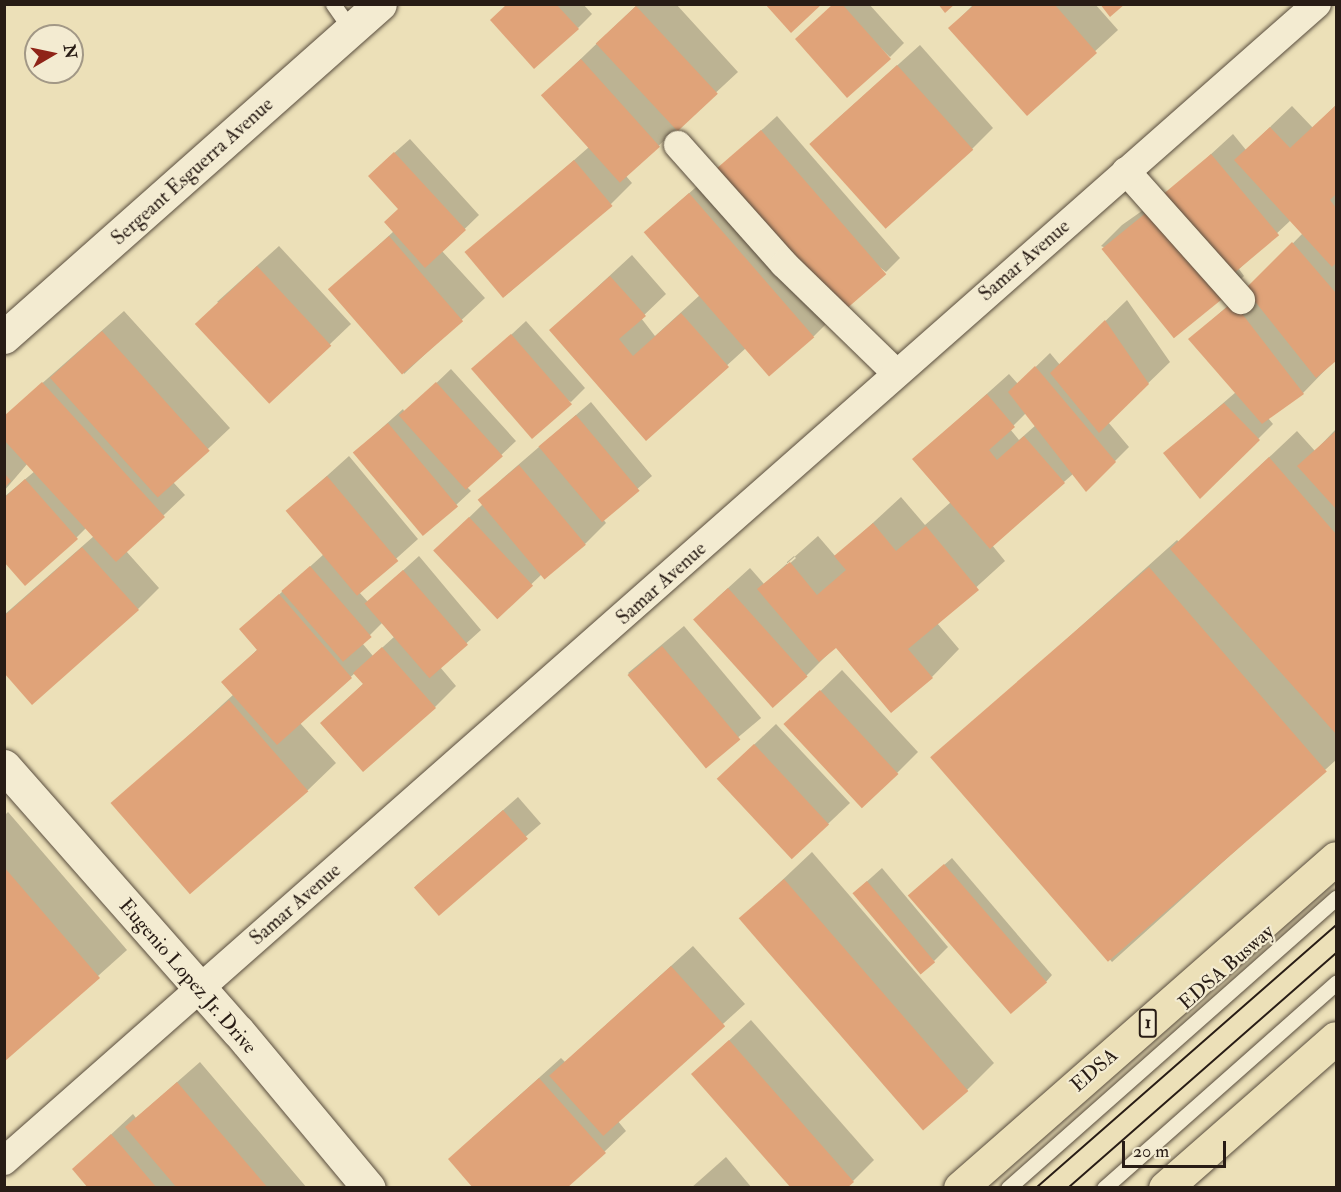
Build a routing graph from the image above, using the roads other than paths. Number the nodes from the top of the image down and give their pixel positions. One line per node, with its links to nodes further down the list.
1 (380, 4): 3 (street, Sergeant Esguerra Avenue)
2 (1317, 4): 5 (street, Samar Avenue)
3 (342, 17): 7 (street, Sergeant Esguerra Avenue)
4 (678, 145): 8 (street)
5 (1126, 171): 6 (street); 8 (street, Samar Avenue)
6 (1241, 300)
7 (4, 338)
8 (896, 373): 13 (street, Samar Avenue)
9 (4, 766): 13 (street, Eugenio Lopez Jr. Drive)
10 (1336, 858): 17 (highway, EDSA / 1)
11 (1336, 898): 18 (lane, EDSA Busway)
12 (1336, 983): 19 (lane)
13 (199, 989): 15 (street, Samar Avenue); 16 (street, Eugenio Lopez Jr. Drive)
14 (1336, 1038): 20 (highway)
15 (4, 1161)
16 (369, 1188)
17 (960, 1188)
18 (1008, 1188)
19 (1104, 1188)
20 (1165, 1188)

